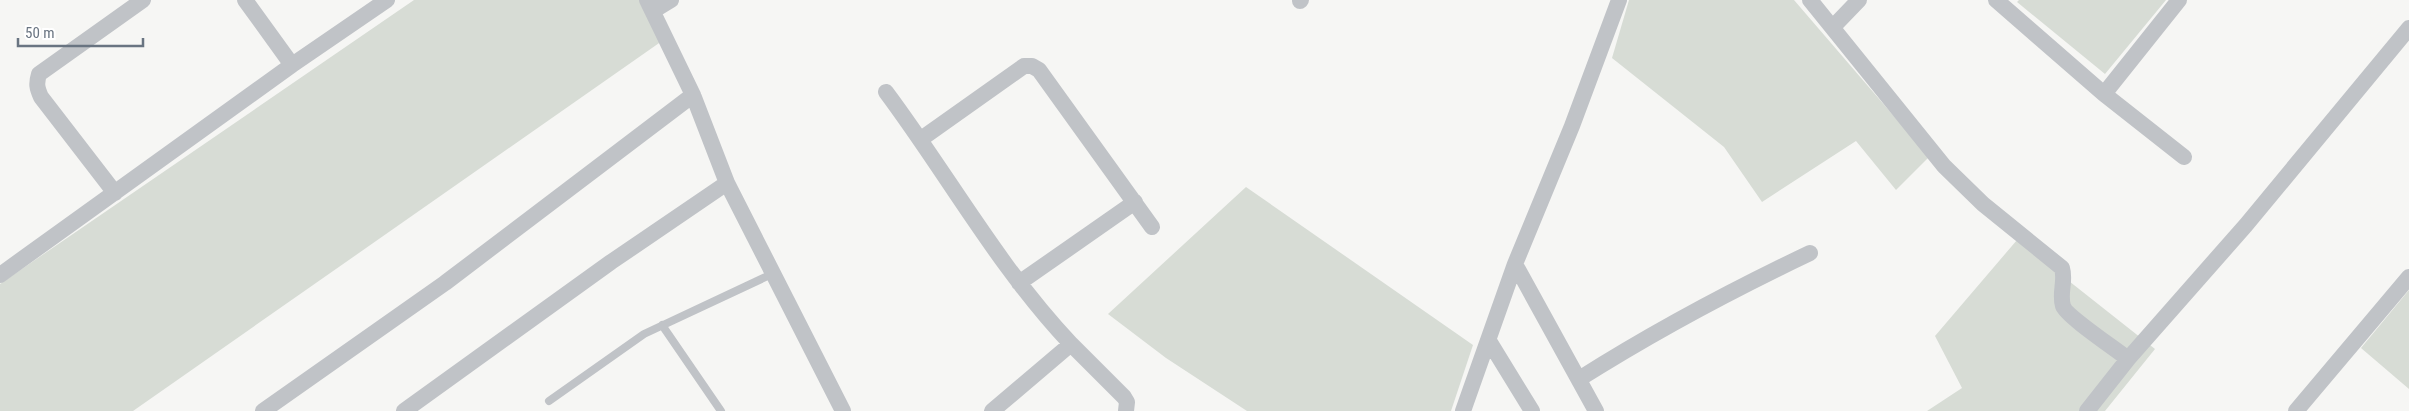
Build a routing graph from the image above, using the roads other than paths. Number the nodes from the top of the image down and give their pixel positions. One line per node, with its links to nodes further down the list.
1 (143, 0): 20 (street)
2 (245, 0): 13 (street)
3 (387, 0): 13 (street)
4 (671, 0): 10 (street)
5 (1619, 0): 24 (street)
6 (1859, 0): 11 (street)
7 (1996, 0): 15 (street)
8 (2179, 0): 15 (street)
9 (1819, 3): 11 (street)
10 (650, 6): 16 (street)
11 (1833, 27): 32 (street)
12 (2409, 28): 32 (street)
13 (292, 65): 20 (street)
14 (886, 92): 17 (street)
15 (2104, 94): 18 (street)
16 (693, 96): 19 (street); 35 (street)
17 (921, 139): 21 (street); 28 (street)
18 (2184, 157)
19 (727, 183): 25 (street); 36 (street)
20 (115, 193): 26 (street)
21 (1135, 202): 22 (street); 28 (street)
22 (1152, 228)
23 (1810, 253): 33 (street)
24 (1515, 264): 30 (street); 33 (street)
25 (772, 274): 29 (lane); 38 (street)
26 (0, 275)
27 (2409, 277): 45 (street)
28 (1018, 283): 31 (street)
29 (662, 325): 34 (lane); 37 (lane)
30 (1489, 341): 41 (street); 42 (street)
31 (1071, 344): 39 (street); 40 (street)
32 (2128, 359): 44 (street)
33 (1579, 378): 43 (street)
34 (549, 401)
35 (263, 411)
36 (404, 411)
37 (721, 411)
38 (843, 411)
39 (992, 411)
40 (1126, 411)
41 (1463, 411)
42 (1532, 411)
43 (1596, 411)
44 (2087, 411)
45 (2296, 411)

